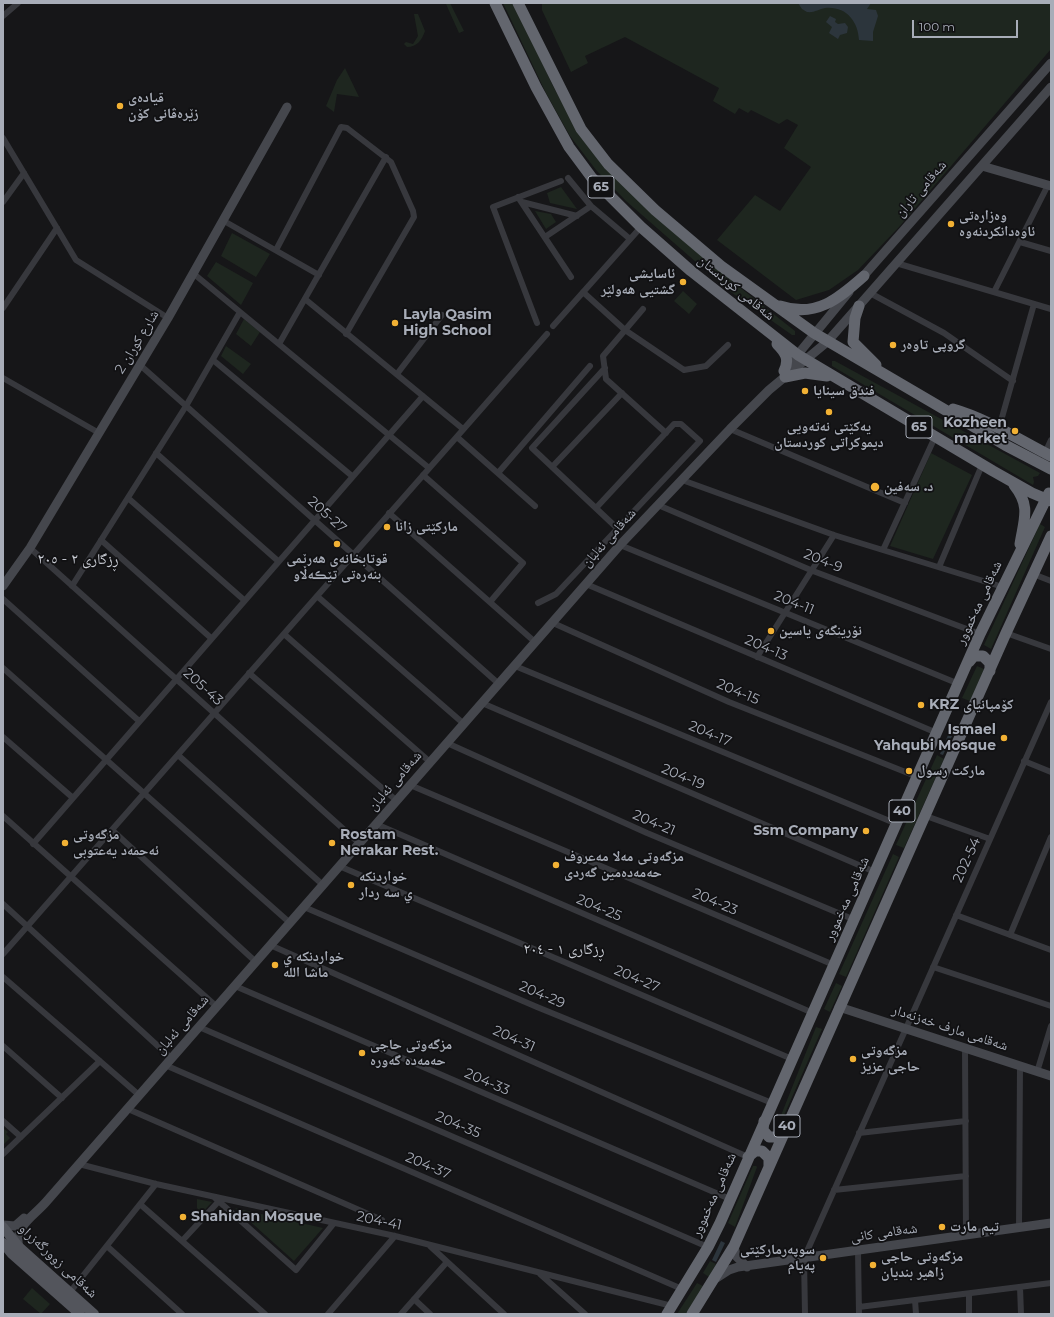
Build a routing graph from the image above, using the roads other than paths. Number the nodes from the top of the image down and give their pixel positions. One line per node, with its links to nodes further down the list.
1 (18, 3): 4 (street)
2 (495, 3): 22 (highway, شەقامی کوردستان / 65)
3 (518, 3): 38 (highway, شەقامی کوردستان / 65)
4 (3, 16)
5 (1051, 63): 15 (street, شەقامی تاران)
6 (1051, 87): 10 (street)
7 (287, 107): 21 (street, شارع كوران 2)
8 (3, 138): 11 (street)
9 (386, 157): 27 (street); 31 (street); 52 (street)
10 (982, 166): 14 (street); 19 (street)
11 (24, 173): 17 (street); 23 (street)
12 (568, 178): 18 (street)
13 (561, 181): 16 (street)
14 (1050, 185): 26 (street)
15 (932, 197): 19 (street); 32 (street, شەقامی تاران)
16 (520, 200): 20 (street); 24 (street); 47 (street)
17 (3, 202)
18 (591, 206): 20 (street); 25 (street)
19 (945, 208): 29 (street)
20 (577, 216): 24 (street)
21 (224, 221): 27 (street); 30 (street, شارع كوران 2)
22 (641, 227): 25 (street); 49 (highway, شەقامی کوردستان / 65)
23 (57, 228): 41 (street); 46 (street)
24 (545, 237): 33 (street)
25 (630, 239): 34 (street)
26 (1020, 242): 28 (street); 35 (street)
27 (276, 250): 31 (street)
28 (1051, 251)
29 (896, 263): 35 (street); 36 (street)
30 (194, 274): 44 (street); 46 (street, شارع كوران 2)
31 (319, 275): 37 (street)
32 (864, 276): 38 (highway); 51 (street, شەقامی تاران)
33 (571, 277)
34 (583, 292): 48 (street); 50 (street)
35 (994, 292): 39 (street)
36 (870, 293): 40 (street); 66 (street)
37 (305, 299): 52 (street); 55 (street)
38 (764, 299): 51 (highway, شەقامی کوردستان / 65)
39 (1034, 304): 43 (street); 66 (street)
40 (859, 306): 54 (street); 65 (highway)
41 (3, 308)
42 (643, 309): 50 (street)
43 (1051, 309)
44 (240, 312): 55 (street); 58 (street)
45 (442, 315): 62 (street)
46 (168, 318): 59 (street, شارع كوران 2)
47 (537, 323)
48 (554, 326)
49 (761, 327): 57 (highway, شەقامی کوردستان / 65); 63 (highway)
50 (625, 330): 56 (street); 61 (street)
51 (814, 333): 54 (highway, شەقامی کوردستان / 65); 57 (street, شەقامی ئەلبان)
52 (346, 334): 62 (street)
53 (547, 334): 73 (street)
54 (827, 342): 57 (street, شەقامی ئەلبان); 65 (highway, شەقامی کوردستان / 65)
55 (279, 344): 77 (street)
56 (728, 345)
57 (802, 357): 63 (street, شەقامی ئەلبان); 67 (highway, شەقامی کوردستان / 65)
58 (213, 360): 71 (street); 89 (street)
59 (140, 365): 71 (street, 205-27); 75 (street, شارع كوران 2)
60 (590, 366): 87 (street)
61 (605, 368): 68 (street); 84 (street)
62 (397, 374): 69 (street)
63 (784, 374): 67 (highway); 74 (street, شەقامی ئەلبان)
64 (3, 378): 75 (street)
65 (889, 378): 70 (highway, شەقامی کوردستان / 65)
66 (1012, 381): 72 (street)
67 (848, 385): 79 (highway, شەقامی کوردستان / 65)
68 (622, 393): 76 (street); 84 (street)
69 (423, 396): 73 (street); 77 (street)
70 (936, 404): 72 (highway, شەقامی کوردستان / 65); 86 (highway, شەقامی کوردستان / 65)
71 (186, 406): 81 (street); 99 (street, 205-27)
72 (999, 428): 82 (highway, شەقامی کوردستان / 65)
73 (463, 429): 78 (street)
74 (730, 429): 90 (street, شەقامی ئەلبان); 94 (street)
75 (99, 433): 106 (street, شارع كوران 2)
76 (666, 433): 97 (street); 100 (street)
77 (388, 435): 85 (street); 89 (street)
78 (456, 437): 85 (street); 87 (street)
79 (935, 437): 83 (highway, شەقامی کوردستان / 65); 94 (street)
80 (1051, 440): 82 (street)
81 (156, 453): 93 (street); 110 (street)
82 (1049, 453)
83 (982, 465): 91 (highway, شەقامی کوردستان / 65); 111 (street)
84 (552, 467): 97 (street)
85 (429, 468): 88 (street)
86 (1051, 469)
87 (498, 473): 96 (street)
88 (423, 475): 98 (street); 122 (street)
89 (352, 476): 99 (street)
90 (682, 480): 95 (street, شەقامی ئەلبان); 101 (street)
91 (1011, 481): 92 (highway, شەقامی کوردستان / 65); 109 (highway)
92 (1050, 495): 109 (highway, شەقامی مەخموور / 40)
93 (128, 498): 103 (street); 121 (street)
94 (905, 503): 107 (street)
95 (658, 505): 104 (street, شەقامی ئەلبان); 112 (street, 204-9)
96 (535, 506)
97 (596, 508): 100 (street)
98 (390, 513): 108 (street); 122 (street)
99 (314, 519): 108 (street, 205-27); 110 (street)
100 (618, 529): 123 (street)
101 (834, 535): 107 (street); 112 (street)
102 (1051, 536): 105 (highway, 40)
103 (101, 540): 117 (street); 129 (street)
104 (620, 545): 115 (street, شەقامی ئەلبان); 124 (street, 204-11)
105 (1048, 547): 113 (highway, 40)
106 (30, 548): 116 (street, شارع كوران 2); 117 (street, 205-43)
107 (884, 550): 111 (street)
108 (353, 555): 119 (street); 139 (street, 205-27)
109 (1018, 555): 118 (highway, شەقامی مەخموور / 40)
110 (278, 561): 121 (street)
111 (939, 567): 118 (street)
112 (813, 571): 124 (street); 128 (street, 204-9)
113 (1033, 574): 114 (street); 126 (highway, 40)
114 (1051, 581)
115 (586, 584): 125 (street, شەقامی ئەلبان); 132 (street, 204-13)
116 (3, 586)
117 (72, 586): 138 (street, 205-43)
118 (1003, 587): 128 (highway, شەقامی مەخموور / 40)
119 (317, 596): 127 (street); 146 (street)
120 (3, 599): 145 (street)
121 (244, 600): 129 (street)
122 (490, 602): 130 (street)
123 (538, 603)
124 (786, 612): 132 (street); 140 (street, 204-11)
125 (552, 623): 130 (street, شەقامی ئەلبان); 155 (street, 204-15)
126 (1006, 633): 131 (street); 136 (highway, 40)
127 (284, 634): 137 (street); 153 (street)
128 (980, 634): 133 (highway, شەقامی مەخموور / 40)
129 (211, 638): 138 (street)
130 (536, 642): 134 (street, شەقامی ئەلبان)
131 (1051, 649)
132 (757, 657): 147 (street, 204-13)
133 (968, 664): 136 (highway); 140 (highway, شەقامی مەخموور / 40)
134 (515, 666): 139 (street, شەقامی ئەلبان); 163 (street, 204-17)
135 (3, 668): 151 (street)
136 (989, 672): 161 (highway, 40)
137 (249, 674): 143 (street); 159 (street)
138 (176, 679): 143 (street, 205-43); 145 (street)
139 (499, 684): 142 (street, شەقامی ئەلبان)
140 (959, 684): 147 (highway, شەقامی مەخموور / 40)
141 (1051, 702): 144 (street, 202-54)
142 (482, 703): 146 (street, شەقامی ئەلبان); 170 (street, 204-19)
143 (214, 713): 150 (street); 167 (street, 205-43)
144 (1049, 713): 152 (street, 202-54)
145 (139, 721): 151 (street)
146 (464, 724): 149 (street, شەقامی ئەلبان)
147 (937, 733): 155 (highway, شەقامی مەخموور / 40)
148 (3, 737): 158 (street)
149 (447, 743): 153 (street, شەقامی ئەلبان); 176 (street, 204-21)
150 (178, 755): 157 (street); 172 (street)
151 (107, 758): 157 (street); 158 (street)
152 (1024, 761): 154 (street); 166 (street, 202-54)
153 (430, 762): 156 (street, شەقامی ئەلبان)
154 (1051, 772)
155 (918, 777): 163 (highway, شەقامی مەخموور / 40)
156 (410, 785): 159 (street, شەقامی ئەلبان); 184 (street, 204-23)
157 (144, 794): 164 (street); 177 (street)
158 (73, 798): 168 (street)
159 (397, 800): 162 (street, شەقامی ئەلبان)
160 (3, 816): 168 (street)
161 (926, 816): 166 (street); 190 (highway, 40)
162 (376, 824): 167 (street, شەقامی ئەلبان); 191 (street, 204-25)
163 (897, 824): 170 (highway, شەقامی مەخموور / 40)
164 (112, 830): 171 (street); 183 (street)
165 (1051, 837): 179 (street)
166 (990, 839): 175 (street, 202-54)
167 (360, 843): 169 (street, شەقامی ئەلبان)
168 (34, 844): 171 (street)
169 (339, 866): 172 (street, شەقامی ئەلبان); 197 (street, 204-27)
170 (876, 872): 176 (highway, شەقامی مەخموور / 40)
171 (71, 877): 178 (street); 188 (street)
172 (323, 884): 174 (street, شەقامی ئەلبان)
173 (3, 904): 178 (street, 204-37)
174 (304, 907): 177 (street, شەقامی ئەلبان); 205 (street, 204-29)
175 (956, 916): 179 (street); 185 (street, 202-54)
176 (855, 920): 184 (highway, شەقامی مەخموور / 40)
177 (290, 923): 180 (street, شەقامی ئەلبان)
178 (28, 926): 182 (street); 199 (street, 204-37)
179 (1010, 935): 181 (street)
180 (270, 945): 183 (street, شەقامی ئەلبان); 214 (street, 204-31)
181 (1051, 950)
182 (3, 954)
183 (256, 962): 187 (street, شەقامی ئەلبان)
184 (834, 965): 191 (highway, شەقامی مەخموور / 40)
185 (933, 967): 189 (street); 194 (street, 202-54)
186 (3, 976): 198 (street)
187 (235, 986): 188 (street, شەقامی ئەلبان); 222 (street, 204-33)
188 (216, 1006): 192 (street, شەقامی ئەلبان)
189 (1051, 1006)
190 (839, 1007): 194 (street, شەقامی مارف خەزنەدار); 210 (highway, 40)
191 (813, 1013): 197 (highway, شەقامی مەخموور / 40)
192 (199, 1026): 199 (street, شەقامی ئەلبان); 237 (street, 204-35)
193 (1051, 1026): 201 (street)
194 (905, 1028): 196 (street, شەقامی مارف خەزنەدار); 211 (street, 202-54)
195 (3, 1046): 204 (street)
196 (965, 1048): 200 (street, شەقامی مارف خەزنەدار); 209 (street)
197 (792, 1059): 205 (highway, شەقامی مەخموور / 40)
198 (100, 1061): 203 (street); 204 (street)
199 (168, 1062): 203 (street, شەقامی ئەلبان); 247 (street, 204-37)
200 (1020, 1066): 201 (street, شەقامی مارف خەزنەدار); 229 (street)
201 (1037, 1072): 202 (street, شەقامی مارف خەزنەدار)
202 (1051, 1076)
203 (139, 1095): 206 (street, شەقامی ئەلبان)
204 (62, 1098): 212 (street)
205 (772, 1103): 208 (highway, شەقامی مەخموور / 40)
206 (128, 1108): 215 (street, شەقامی ئەلبان); 225 (street)
207 (3, 1121): 212 (street)
208 (764, 1121): 210 (highway); 214 (highway, شەقامی مەخموور / 40)
209 (966, 1121): 211 (street); 217 (street)
210 (784, 1132): 216 (highway, 40)
211 (859, 1133): 219 (street, 202-54)
212 (21, 1137): 213 (street)
213 (3, 1154)
214 (748, 1157): 216 (highway); 222 (highway, شەقامی مەخموور / 40)
215 (79, 1164): 218 (street, 204-41); 221 (street, شەقامی ئەلبان)
216 (769, 1166): 235 (highway, 40)
217 (966, 1176): 219 (street); 230 (street)
218 (156, 1184): 220 (street, 204-41); 224 (street)
219 (834, 1190): 240 (street, 202-54)
220 (212, 1196): 223 (street); 226 (street, 204-41)
221 (50, 1198): 228 (street, شەقامی ئەلبان); 238 (street, شەقامی ئەلبان)
222 (730, 1199): 237 (highway, شەقامی مەخموور / 40)
223 (219, 1201): 226 (street); 232 (street)
224 (141, 1205): 232 (street); 236 (street)
225 (382, 1220)
226 (334, 1223): 231 (street, 204-41)
227 (1051, 1223): 229 (street, شەقامی کانی)
228 (3, 1226): 238 (main road, شەقامی زوورگەزراو)
229 (1019, 1228): 230 (street, شەقامی کانی)
230 (966, 1235): 239 (street, شەقامی کانی)
231 (395, 1236): 234 (street, 204-41); 259 (street)
232 (182, 1241): 258 (street)
233 (3, 1243): 238 (main road, شەقامی زوورگەزراو)
234 (428, 1245): 241 (street); 243 (street, 204-41)
235 (734, 1246): 242 (street); 244 (highway, 40)
236 (108, 1247): 248 (street); 257 (street)
237 (708, 1247): 247 (highway, شەقامی مەخموور / 40)
238 (11, 1250): 248 (main road, شەقامی زوورگەزراو); 255 (main road, شەقامی زوورگەزراو)
239 (858, 1251): 240 (street, شەقامی کانی); 253 (street)
240 (804, 1258): 242 (street, شەقامی کانی); 265 (street)
241 (447, 1262): 250 (street); 262 (street)
242 (747, 1267): 244 (street, شەقامی کانی)
243 (538, 1272): 252 (street, 204-41); 254 (street)
244 (714, 1280): 264 (highway, 40)
245 (1051, 1283): 246 (street)
246 (1020, 1287): 249 (street); 268 (street)
247 (682, 1289): 252 (highway, شەقامی مەخموور / 40)
248 (70, 1292): 256 (main road, شەقامی زوورگەزراو)
249 (969, 1294): 251 (street); 267 (street)
250 (414, 1300): 260 (street); 261 (street)
251 (916, 1300): 253 (street); 266 (street)
252 (669, 1310)
253 (859, 1311)
254 (577, 1312): 263 (street)
255 (80, 1314)
256 (94, 1314)
257 (182, 1314)
258 (266, 1314)
259 (328, 1314)
260 (401, 1314)
261 (430, 1314)
262 (504, 1314)
263 (585, 1314)
264 (692, 1314)
265 (805, 1314)
266 (916, 1314)
267 (969, 1314)
268 (1021, 1314)

